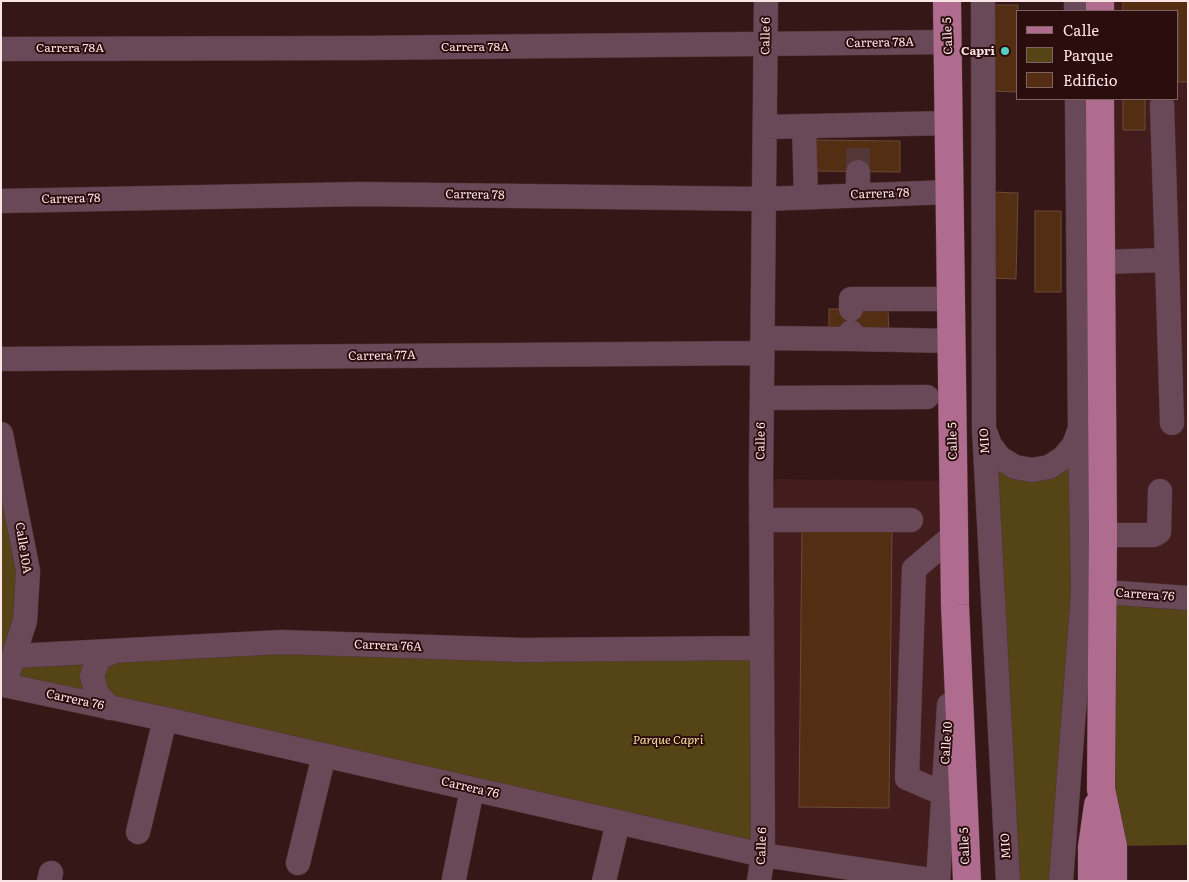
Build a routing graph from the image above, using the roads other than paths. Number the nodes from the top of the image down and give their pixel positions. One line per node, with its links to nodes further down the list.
1 (766, 1): 5 (street, Calle 6)
2 (947, 1): 4 (main road, Calle 5)
3 (983, 1): 29 (street, MIO)
4 (948, 42): 5 (street, Carrera 78A); 10 (main road, Calle 5)
5 (766, 45): 6 (street, Carrera 78A); 12 (street, Calle 6)
6 (1, 49)
7 (1077, 100): 30 (street)
8 (1100, 100): 20 (main road)
9 (1162, 106): 19 (street)
10 (949, 124): 11 (street); 14 (main road, Calle 5)
11 (804, 126): 12 (street); 16 (street)
12 (765, 127): 17 (street, Calle 6)
13 (858, 172): 15 (street)
14 (950, 192): 15 (street, Carrera 78); 21 (main road, Calle 5)
15 (858, 195): 16 (street, Carrera 78)
16 (806, 197): 17 (street, Carrera 78)
17 (764, 199): 18 (street, Carrera 78); 24 (street, Calle 6)
18 (1, 200)
19 (1167, 260): 20 (street); 28 (street)
20 (1100, 262): 36 (main road)
21 (951, 299): 22 (street); 23 (main road, Calle 5)
22 (851, 309)
23 (952, 341): 24 (street, Carrera 77A); 35 (main road, Calle 5)
24 (762, 346): 25 (street, Carrera 77A); 27 (street, Calle 6)
25 (1, 359)
26 (927, 397): 27 (street)
27 (762, 398): 33 (street, Calle 6)
28 (1172, 424)
29 (984, 428): 30 (street); 59 (street, MIO)
30 (1080, 429): 60 (street)
31 (1, 434): 42 (street, Calle 10A)
32 (1160, 492): 36 (street)
33 (761, 520): 34 (street); 40 (street, Calle 6)
34 (910, 520)
35 (954, 534): 39 (main road, Calle 5); 49 (street)
36 (1103, 535): 37 (main road)
37 (1103, 592): 38 (street, Carrera 76); 48 (main road)
38 (1188, 598)
39 (955, 605): 49 (street, Calle 10); 58 (main road, Calle 5)
40 (762, 648): 41 (street, Carrera 76A); 52 (street, Calle 6)
41 (115, 651): 42 (street, Carrera 76A); 44 (street)
42 (15, 656): 43 (street, Calle 10A)
43 (2, 686): 44 (street, Carrera 76)
44 (110, 708): 45 (street, Carrera 76)
45 (165, 719): 46 (street, Carrera 76); 51 (street)
46 (324, 755): 47 (street, Carrera 76); 53 (street)
47 (472, 789): 50 (street, Carrera 76); 54 (street)
48 (1101, 789): 61 (main road); 62 (main road)
49 (944, 794): 57 (street, Calle 10)
50 (618, 822): 52 (street, Carrera 76); 55 (street)
51 (138, 832)
52 (763, 855): 56 (street, Calle 6); 57 (street, Carrera 76)
53 (298, 862)
54 (454, 879)
55 (604, 881)
56 (760, 881)
57 (938, 881)
58 (967, 881)
59 (1008, 881)
60 (1061, 881)
61 (1092, 881)
62 (1113, 881)

